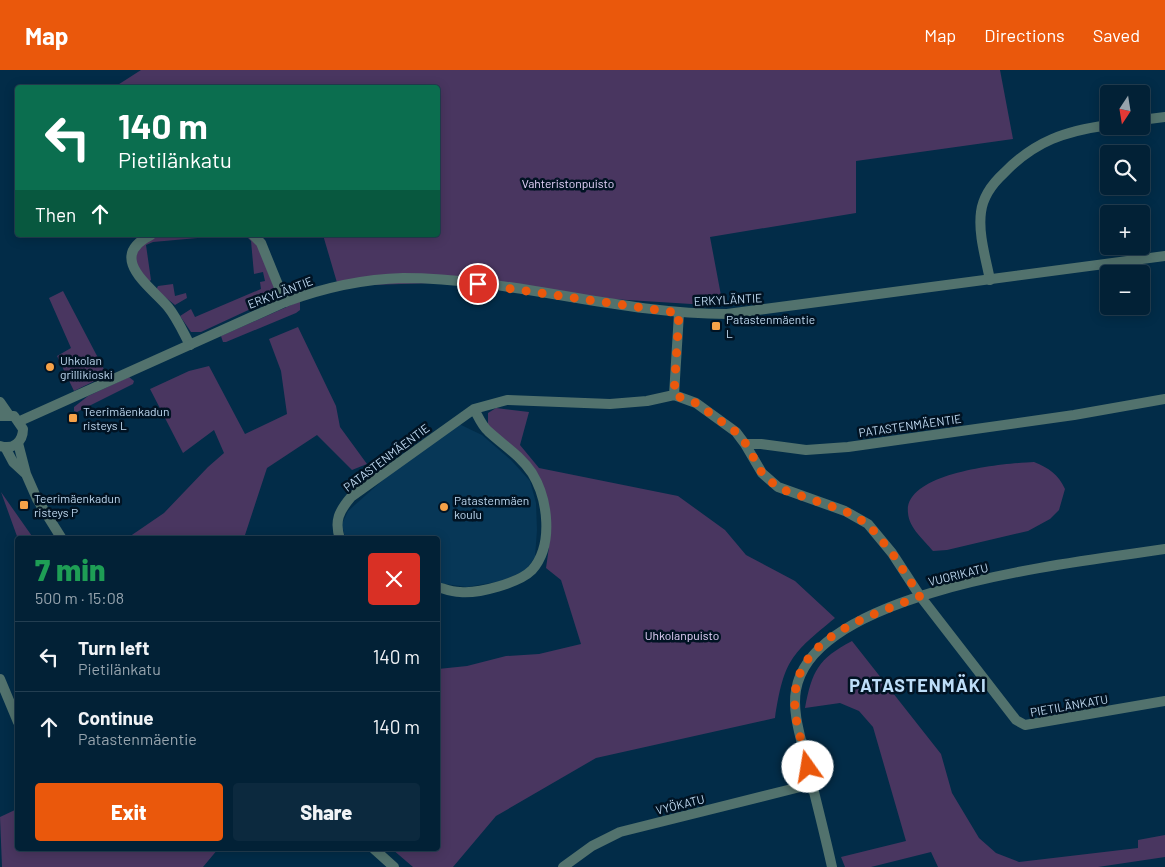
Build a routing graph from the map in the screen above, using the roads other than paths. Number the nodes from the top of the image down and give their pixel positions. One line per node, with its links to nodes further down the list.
1 (1165, 117): 2 (street)
2 (1150, 119)
3 (1100, 126): 7 (street)
4 (148, 237): 10 (street)
5 (256, 237): 8 (street)
6 (1165, 256): 7 (street, ERKYLÄNTIE)
7 (990, 280): 9 (street, ERKYLÄNTIE)
8 (285, 302): 9 (street, ERKYLÄNTIE); 10 (street, ERKYLÄNTIE)
9 (679, 313): 11 (street)
10 (190, 344): 16 (street, ERKYLÄNTIE)
11 (674, 395): 14 (street, PATASTENMÄENTIE); 18 (street)
12 (1165, 399): 18 (street, PATASTENMÄENTIE)
13 (0, 402): 15 (street)
14 (474, 408): 22 (street, PATASTENMÄENTIE); 24 (street)
15 (4, 415): 16 (street)
16 (20, 421): 17 (street)
17 (18, 443): 19 (street); 20 (street)
18 (746, 444): 25 (street, PIETILÄNKATU)
19 (2, 447): 20 (street)
20 (26, 474): 21 (street)
21 (60, 536)
22 (339, 536)
23 (1165, 550): 25 (street, VUORIKATU)
24 (440, 587)
25 (920, 596): 27 (street, PIETILÄNKATU); 29 (street, VUORIKATU)
26 (0, 680): 28 (street)
27 (1165, 701)
28 (15, 715)
29 (812, 784): 32 (street, VYÖKATU); 33 (street, VUORIKATU)
30 (376, 851): 31 (street)
31 (394, 867)
32 (563, 867)
33 (832, 867)

